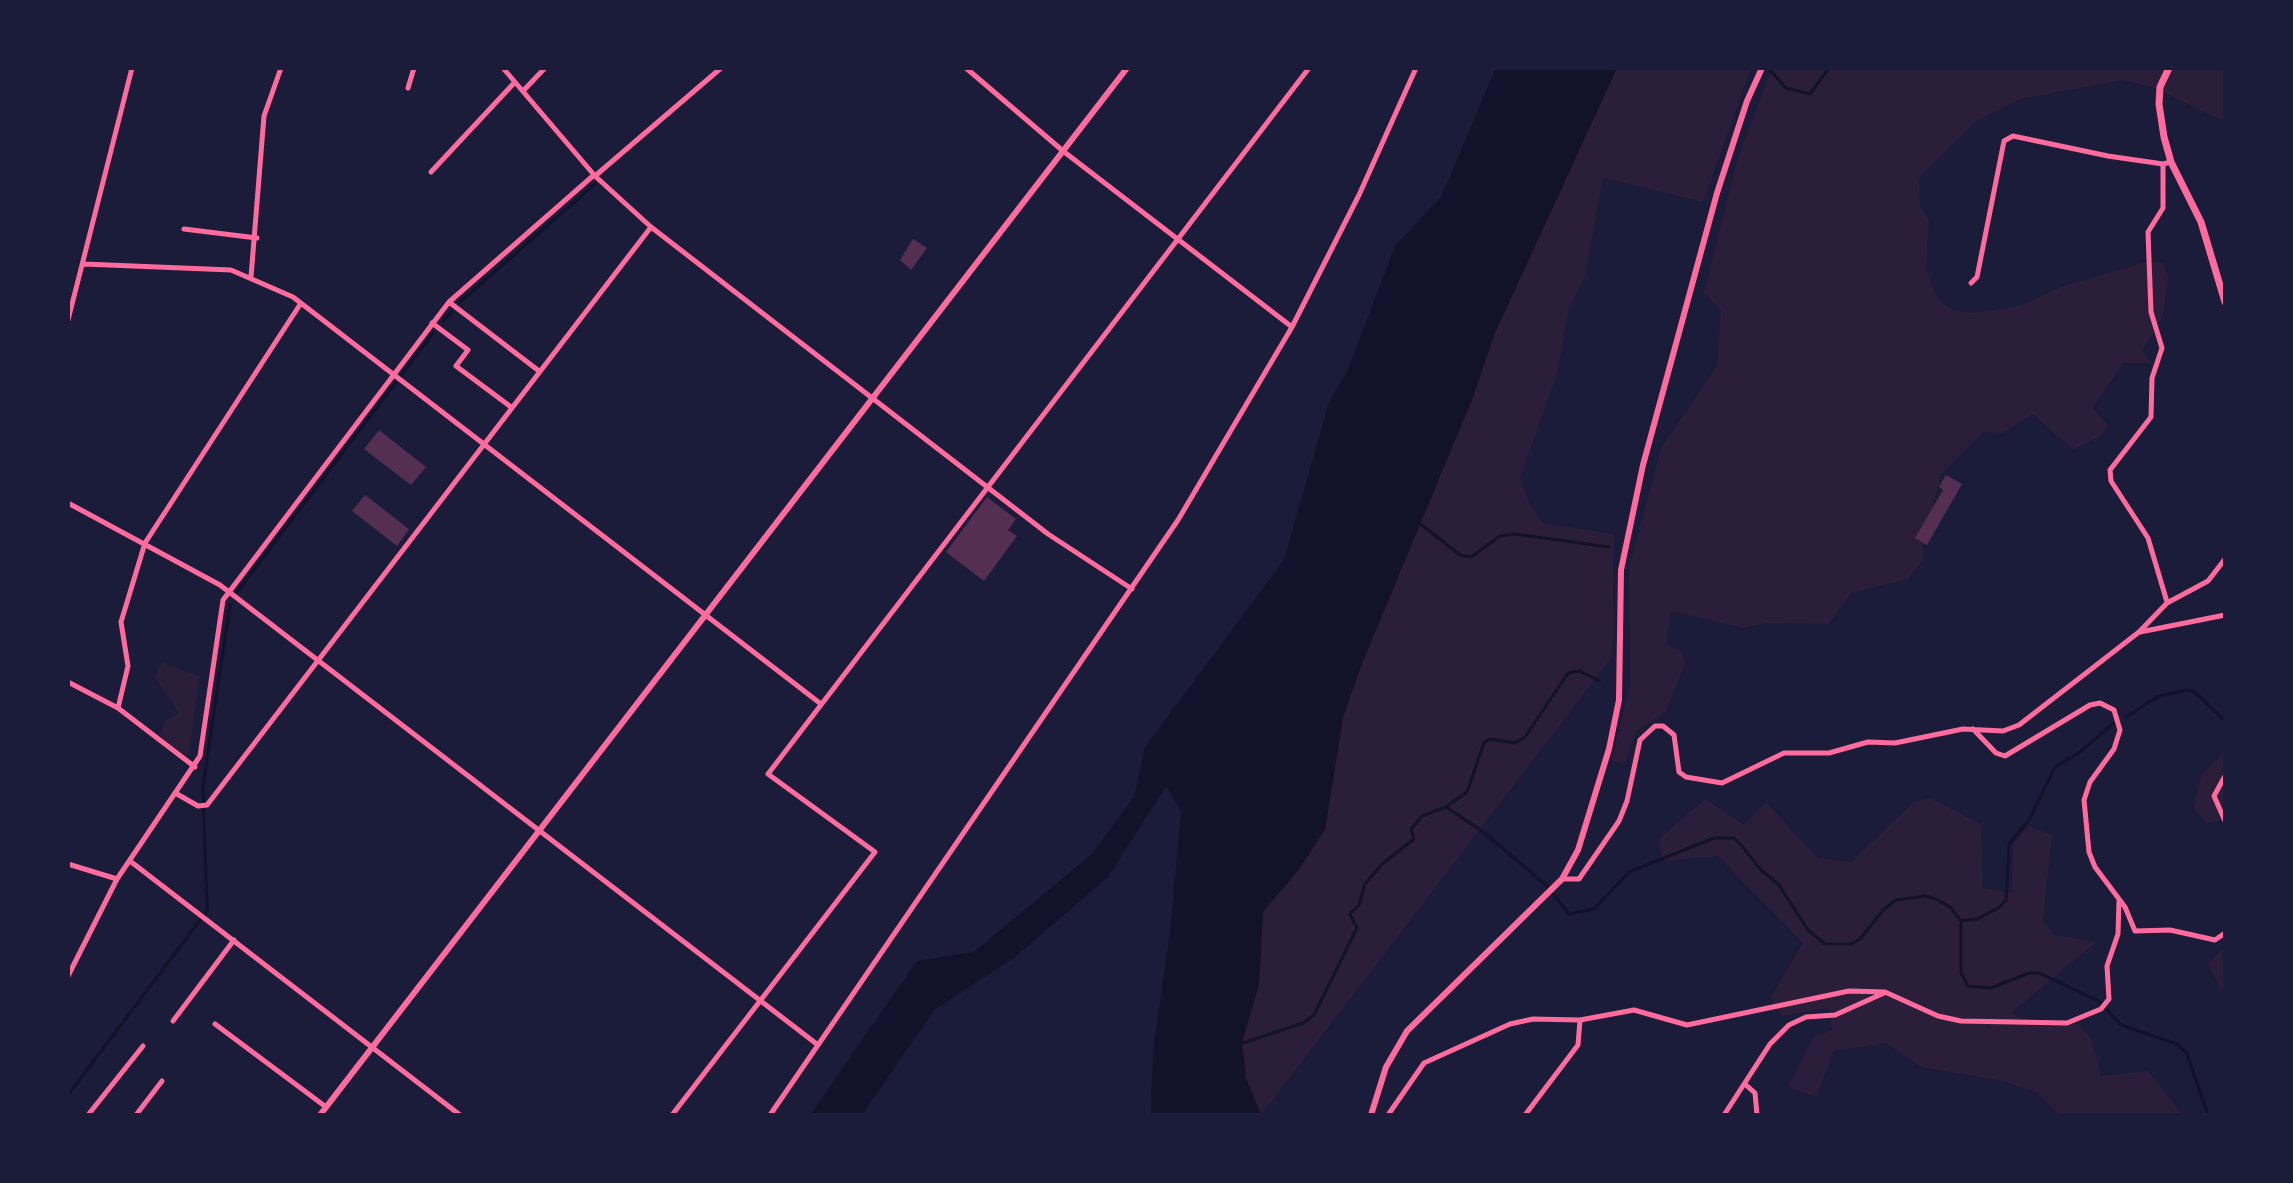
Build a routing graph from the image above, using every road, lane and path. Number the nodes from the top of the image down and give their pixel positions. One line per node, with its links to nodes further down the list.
1 (132, 68): 24 (street)
2 (281, 68): 22 (street)
3 (414, 68): 14 (street)
4 (503, 68): 13 (street)
5 (545, 68): 15 (street)
6 (721, 68): 19 (street)
7 (966, 68): 16 (street)
8 (1127, 68): 16 (street)
9 (1309, 68): 23 (street)
10 (1416, 68): 32 (street)
11 (1762, 68): 61 (street)
12 (2169, 68): 17 (main road)
13 (515, 82): 15 (street); 18 (street)
14 (408, 88)
15 (523, 91): 19 (street)
16 (1063, 151): 23 (street); 35 (street)
17 (2167, 163): 26 (street); 28 (main road); 44 (street)
18 (431, 172)
19 (594, 176): 20 (street); 27 (street)
20 (651, 227): 33 (street); 35 (street)
21 (184, 229): 22 (street)
22 (257, 238): 25 (street)
23 (1179, 241): 32 (street); 38 (street)
24 (84, 264): 25 (street); 30 (street)
25 (251, 277): 29 (street)
26 (1971, 283)
27 (449, 302): 31 (street); 33 (street)
28 (2225, 302)
29 (301, 303): 34 (street); 40 (street)
30 (68, 320)
31 (432, 323): 34 (street); 36 (street)
32 (1292, 327): 42 (street)
33 (539, 371): 36 (street)
34 (396, 376): 37 (street); 43 (street)
35 (872, 398): 38 (street); 45 (street)
36 (511, 407): 37 (street)
37 (483, 443): 45 (street); 48 (street)
38 (987, 487): 42 (street); 50 (street)
39 (68, 503): 40 (street)
40 (145, 543): 43 (street); 51 (street)
41 (2225, 559): 44 (street)
42 (1132, 589): 71 (street)
43 (229, 593): 48 (street); 53 (street)
44 (2167, 603): 47 (street)
45 (705, 615): 50 (street); 57 (street)
46 (2225, 615): 47 (street)
47 (2139, 632): 52 (street)
48 (317, 660): 55 (street); 57 (street)
49 (68, 682): 51 (street)
50 (821, 704): 67 (street)
51 (118, 708): 53 (street)
52 (1973, 728): 61 (street); 62 (street)
53 (195, 767): 55 (street)
54 (2225, 776): 56 (street)
55 (177, 794): 58 (street)
56 (2225, 821)
57 (540, 831): 67 (street); 73 (street)
58 (130, 861): 60 (street); 64 (street)
59 (68, 864): 60 (street)
60 (117, 879): 65 (street)
61 (1562, 879): 83 (street)
62 (2119, 901): 63 (street); 66 (street)
63 (2225, 933)
64 (234, 940): 69 (street); 73 (street)
65 (68, 976)
66 (1885, 992): 68 (street); 75 (street)
67 (760, 1001): 71 (street); 81 (street)
68 (1580, 1020): 84 (street); 85 (street)
69 (173, 1021)
70 (215, 1024): 76 (street)
71 (818, 1045): 82 (street)
72 (143, 1046): 77 (street)
73 (372, 1047): 76 (street); 80 (street)
74 (162, 1081): 78 (street)
75 (1746, 1085): 86 (street); 87 (street)
76 (326, 1107): 79 (street)
77 (88, 1115)
78 (136, 1115)
79 (320, 1115)
80 (460, 1115)
81 (672, 1115)
82 (770, 1115)
83 (1371, 1115)
84 (1388, 1115)
85 (1525, 1115)
86 (1724, 1115)
87 (1757, 1115)

